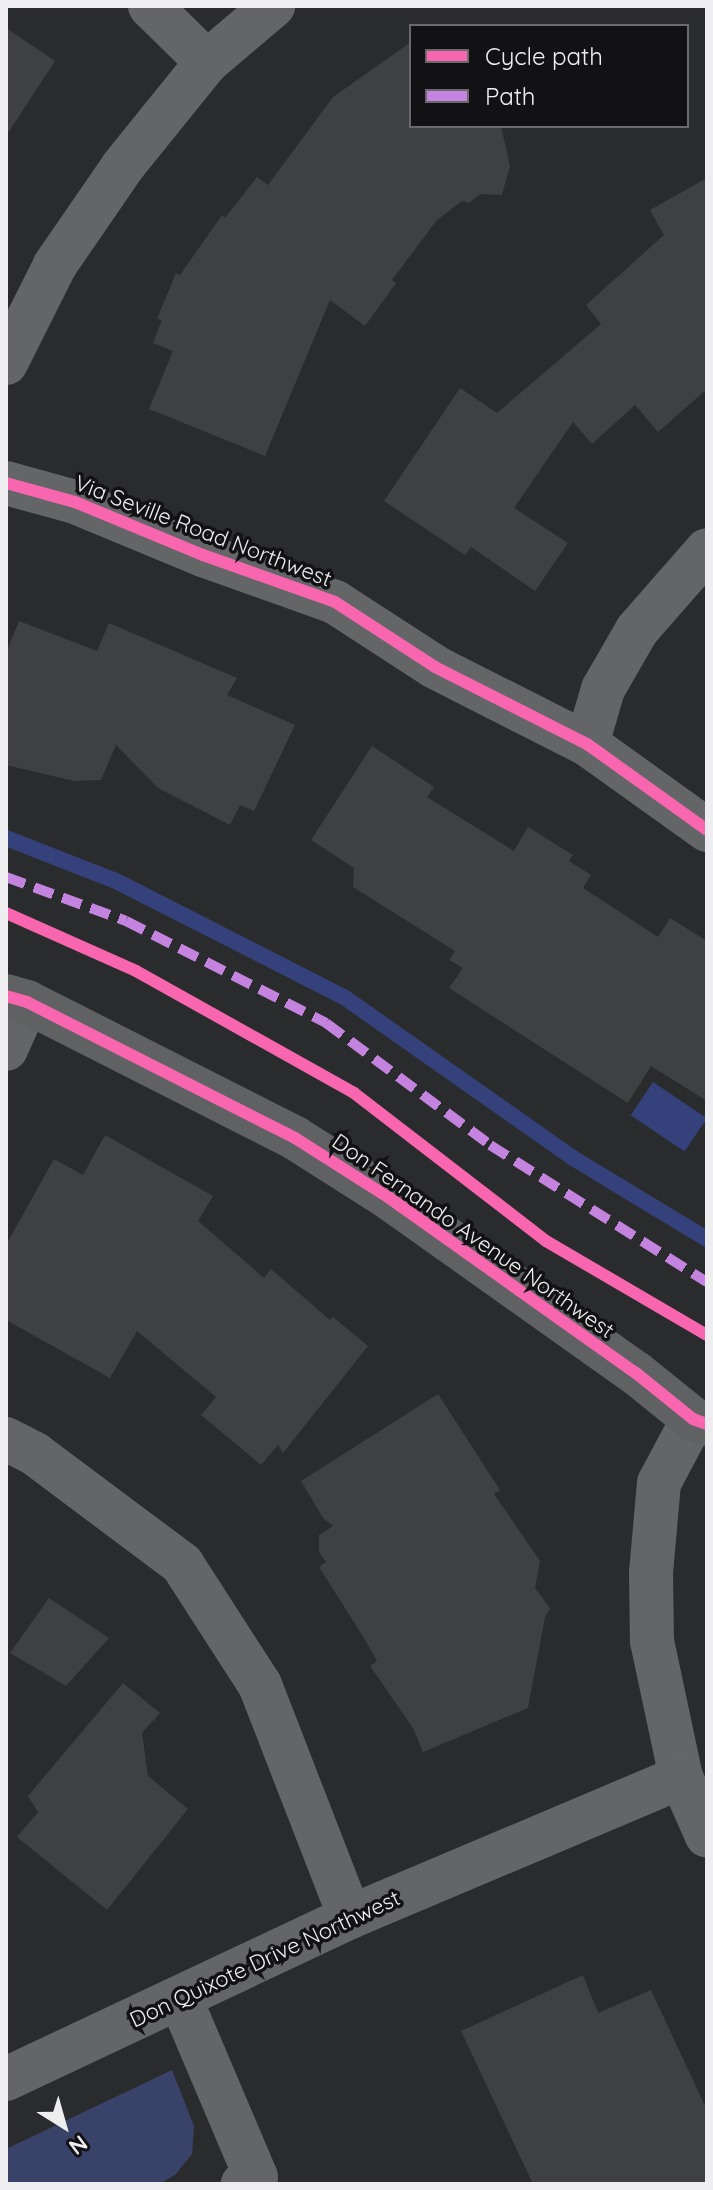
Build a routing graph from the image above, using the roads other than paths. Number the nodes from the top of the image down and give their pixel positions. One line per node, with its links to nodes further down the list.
1 (150, 6): 3 (street)
2 (273, 6): 3 (street)
3 (207, 62): 4 (street)
4 (6, 363)
5 (6, 483): 7 (street, Via Seville Road Northwest)
6 (707, 550): 7 (street)
7 (587, 744): 8 (street, Via Seville Road Northwest)
8 (707, 830)
9 (16, 999): 10 (street); 11 (street, Don Fernando Avenue Northwest)
10 (6, 1049)
11 (700, 1422): 13 (street, Don Fernando Avenue Northwest)
12 (6, 1439): 15 (street)
13 (681, 1777): 14 (street, Don Fernando Avenue Northwest); 15 (street, Don Quixote Drive Northwest)
14 (707, 1836)
15 (350, 1917): 16 (street, Don Quixote Drive Northwest)
16 (180, 1998): 17 (street, Don Quixote Drive Northwest); 18 (street)
17 (6, 2079)
18 (243, 2184)

